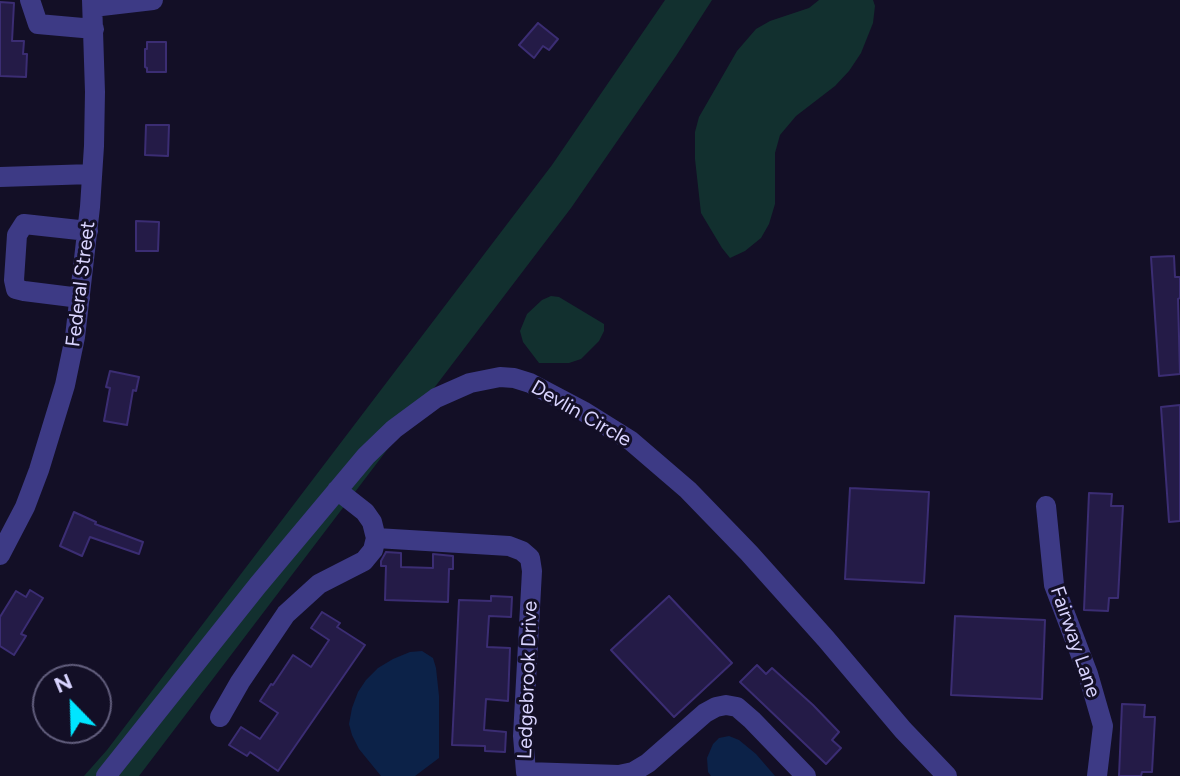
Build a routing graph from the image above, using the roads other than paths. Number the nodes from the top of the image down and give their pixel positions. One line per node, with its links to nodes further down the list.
1 (30, 0): 4 (street)
2 (153, 0): 3 (street)
3 (92, 4): 4 (street, Federal Street)
4 (94, 29): 5 (street, Federal Street)
5 (92, 174): 6 (street); 7 (street, Federal Street)
6 (0, 177)
7 (88, 231): 8 (street, Federal Street); 8 (street)
8 (80, 298): 12 (street, Federal Street)
9 (337, 490): 11 (street); 14 (street, Devlin Circle); 16 (street, Devlin Circle)
10 (1046, 506): 17 (street, Fairway Lane)
11 (376, 538): 13 (street); 15 (street, Ledgebrook Drive)
12 (0, 555)
13 (220, 717)
14 (106, 776)
15 (806, 776)
16 (947, 776)
17 (1097, 776)

